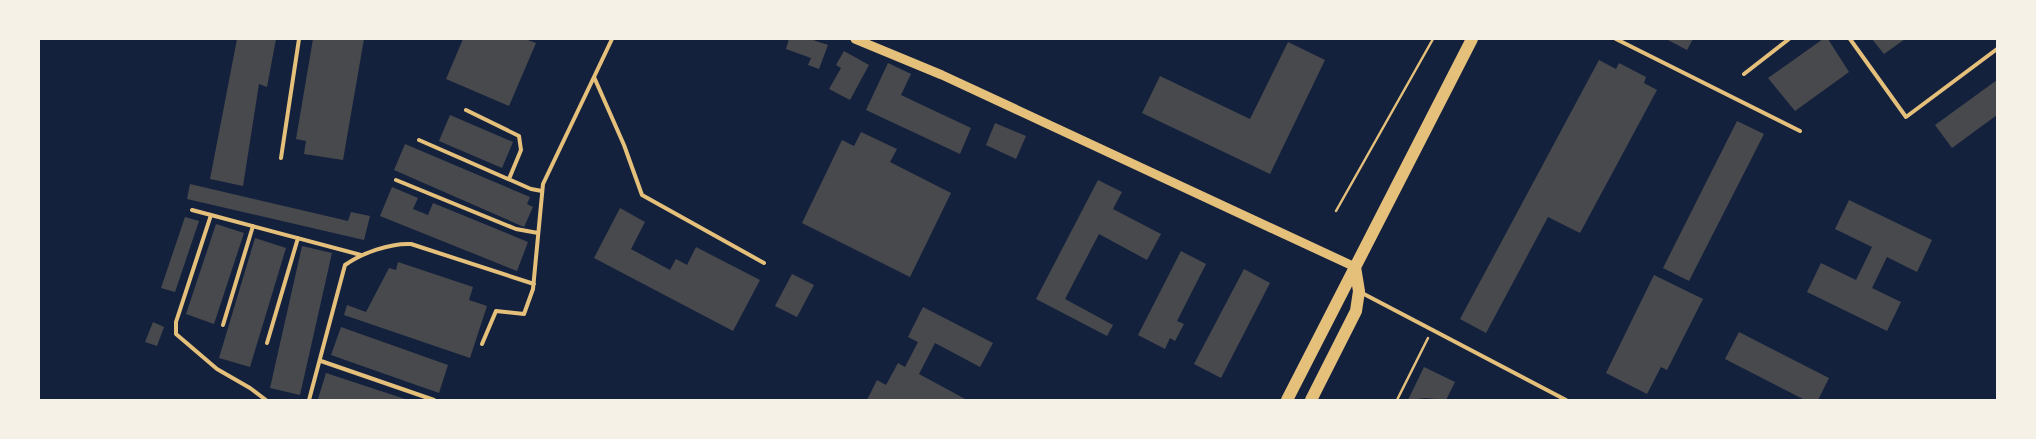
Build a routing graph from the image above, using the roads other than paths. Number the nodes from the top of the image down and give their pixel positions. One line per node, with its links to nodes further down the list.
1 (299, 39): 14 (lane)
2 (612, 39): 10 (lane)
3 (855, 39): 25 (street)
4 (1472, 39): 25 (main road)
5 (1616, 39): 12 (lane)
6 (1789, 39): 9 (lane)
7 (1850, 39): 8 (lane)
8 (1997, 49)
9 (1744, 74)
10 (594, 77): 17 (lane); 24 (lane)
11 (466, 110): 15 (lane)
12 (1800, 131)
13 (419, 140): 15 (lane)
14 (281, 158)
15 (510, 179): 17 (lane)
16 (396, 180): 21 (lane)
17 (542, 191): 21 (lane)
18 (192, 210): 19 (lane)
19 (211, 215): 20 (lane); 33 (lane)
20 (253, 226): 22 (lane); 29 (lane)
21 (538, 233): 26 (lane)
22 (298, 238): 23 (lane); 30 (lane)
23 (361, 255): 26 (lane); 32 (lane)
24 (764, 263)
25 (1355, 268): 27 (main road); 28 (main road)
26 (534, 284): 31 (lane)
27 (1346, 285): 28 (main road); 36 (main road)
28 (1359, 291): 37 (main road); 38 (lane)
29 (223, 325)
30 (267, 343)
31 (482, 344)
32 (321, 361): 34 (lane); 35 (lane)
33 (266, 400)
34 (309, 400)
35 (434, 400)
36 (1287, 400)
37 (1311, 400)
38 (1566, 400)

